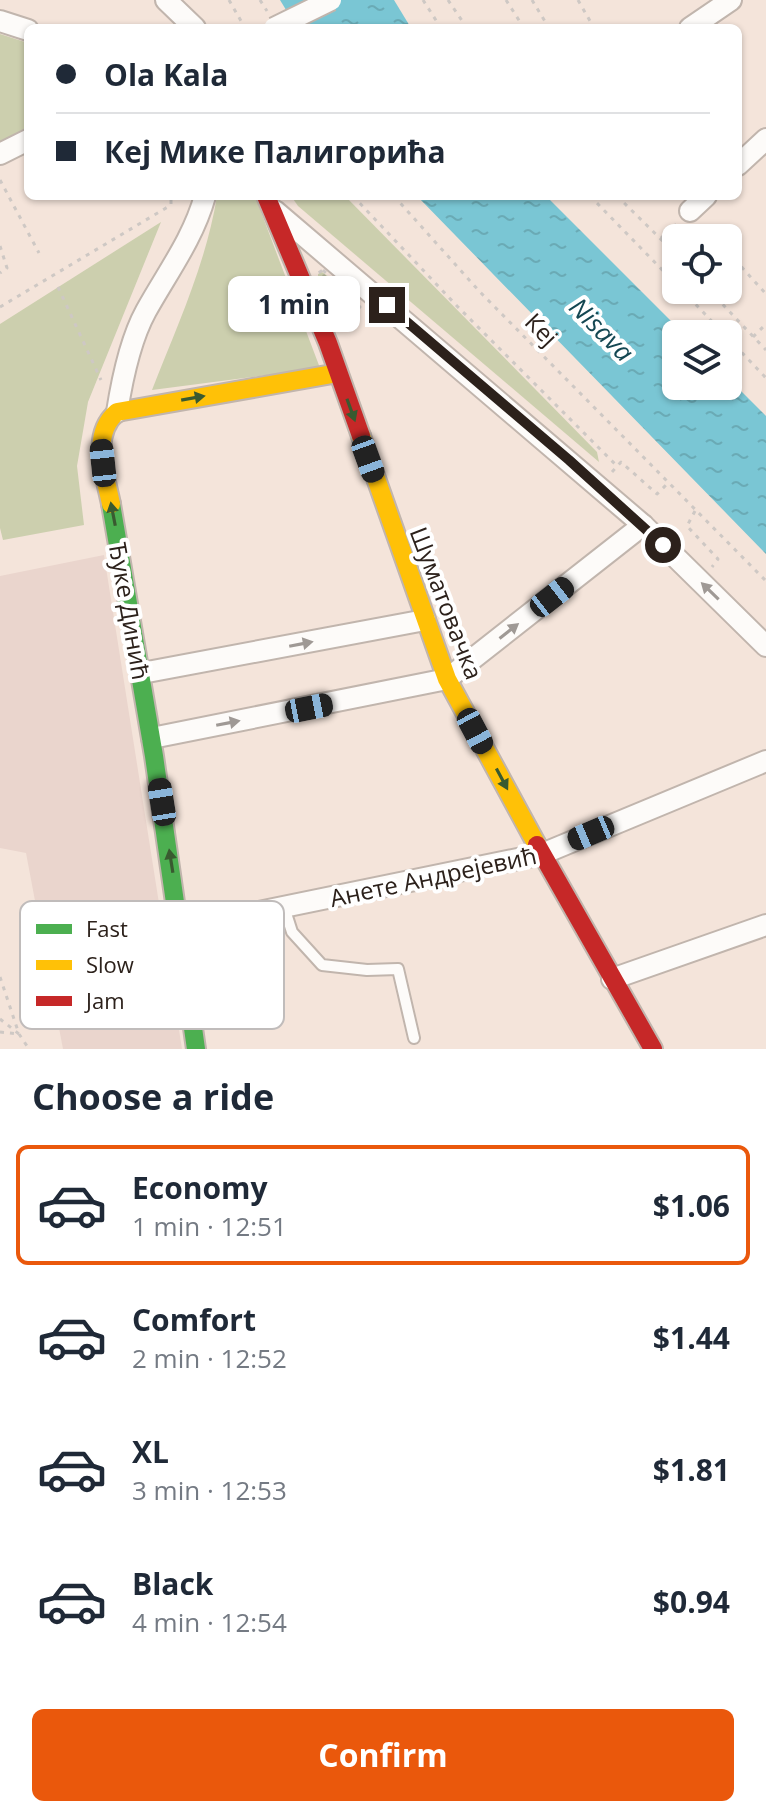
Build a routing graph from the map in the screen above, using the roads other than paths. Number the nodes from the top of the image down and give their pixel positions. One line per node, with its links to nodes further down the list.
1 (166, 0): 5 (street)
2 (331, 0): 6 (street, bridge)
3 (731, 0): 7 (street)
4 (0, 21): 8 (street)
5 (191, 24)
6 (282, 24)
7 (696, 24)
8 (24, 29)
9 (766, 139): 12 (street)
10 (24, 142): 11 (street)
11 (0, 154)
12 (742, 161)
13 (204, 200): 18 (street, Ђуке Динић)
14 (702, 200): 16 (street)
15 (268, 202): 17 (street, Шуматовачка); 19 (street)
16 (690, 211)
17 (338, 373): 18 (street, one-way to 17); 20 (street, Шуматовачка, one-way to 20)
18 (117, 412): 22 (street, Ђуке Динић, one-way to 18)
19 (643, 525): 21 (street, one-way to 19); 23 (street, one-way to 19)
20 (425, 620): 22 (street, one-way to 20); 23 (street, Шуматовачка)
21 (766, 646)
22 (142, 673): 24 (street, Ђуке Динић)
23 (447, 679): 24 (street, one-way to 23); 26 (street, Шуматовачка, one-way to 26)
24 (152, 738): 27 (street, Ђуке Динић, one-way to 24)
25 (766, 761): 26 (street, Анете Андрејевић)
26 (542, 854): 28 (street, Анете Андрејевић); 30 (street, Шуматовачка)
27 (177, 901)
28 (284, 907): 32 (lane)
29 (766, 925): 30 (street)
30 (612, 979): 34 (street, Шуматовачка)
31 (194, 1029): 33 (street, Ђуке Динић)
32 (414, 1038)
33 (196, 1049)
34 (653, 1049)

